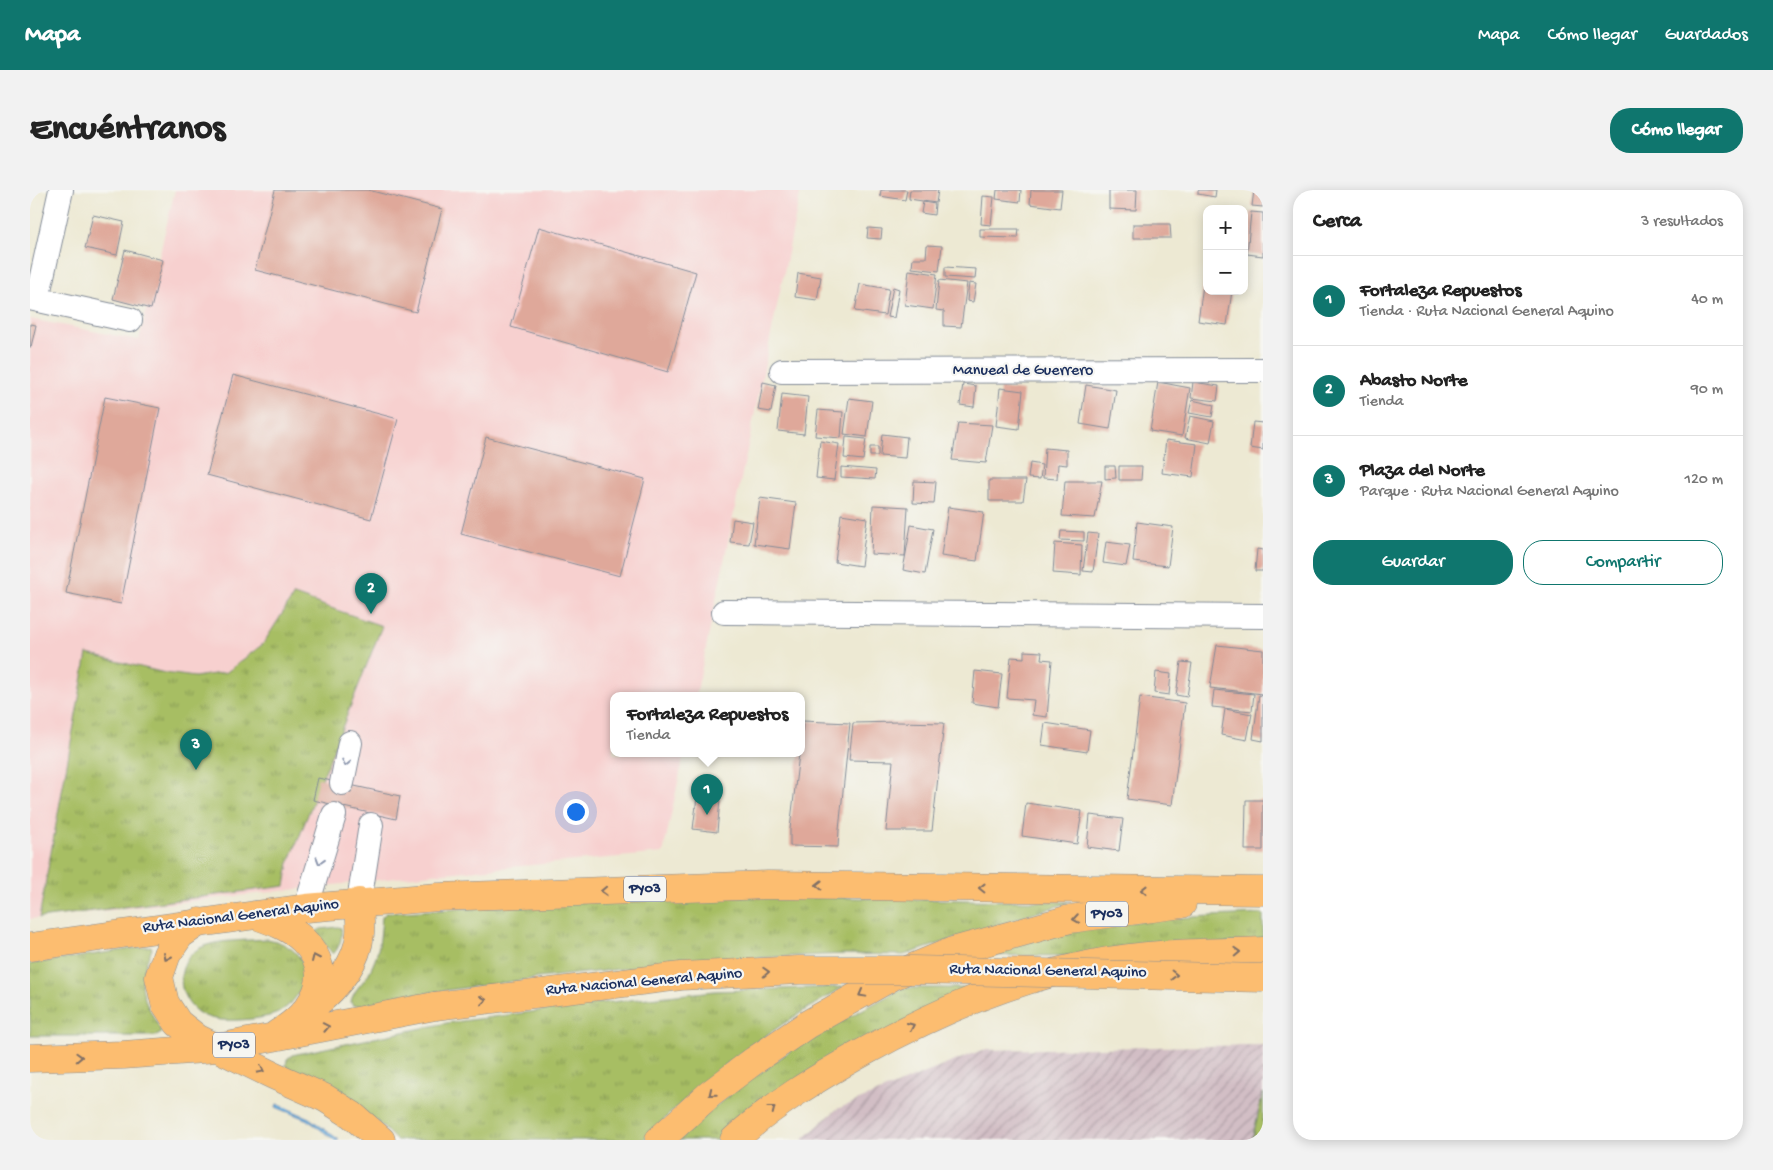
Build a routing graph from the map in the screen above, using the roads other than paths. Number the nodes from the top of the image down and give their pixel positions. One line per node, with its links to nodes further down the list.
1 (61, 190): 2 (street)
2 (33, 299): 3 (street)
3 (130, 320)
4 (1263, 370): 5 (street, Manueal de Guerrero)
5 (782, 371)
6 (724, 612): 7 (street)
7 (1263, 616)
8 (350, 743): 9 (street, one-way to 9)
9 (342, 783)
10 (334, 815): 14 (street, one-way to 14)
11 (371, 825): 13 (street)
12 (1263, 893): 13 (highway, Ruta Nacional General Aquino / PY03, one-way to 13); 25 (highway, PY03, one-way to 25)
13 (359, 902): 14 (highway, Ruta Nacional General Aquino / PY03); 20 (highway)
14 (306, 908): 15 (highway, Ruta Nacional General Aquino / PY03)
15 (255, 914): 16 (highway, Ruta Nacional General Aquino / PY03); 20 (highway, one-way to 15)
16 (199, 922): 17 (highway, Ruta Nacional General Aquino / PY03); 22 (highway, one-way to 22)
17 (30, 947)
18 (1263, 951): 26 (highway, one-way to 18)
19 (1263, 978): 21 (highway, Ruta Nacional General Aquino / PY03, one-way to 19, bridge)
20 (306, 1012): 21 (highway)
21 (272, 1038): 22 (highway, Ruta Nacional General Aquino / PY03)
22 (217, 1048): 23 (highway, Ruta Nacional General Aquino / PY03, one-way to 22); 24 (highway, one-way to 24)
23 (30, 1058)
24 (381, 1140)
25 (659, 1140)
26 (734, 1140)

